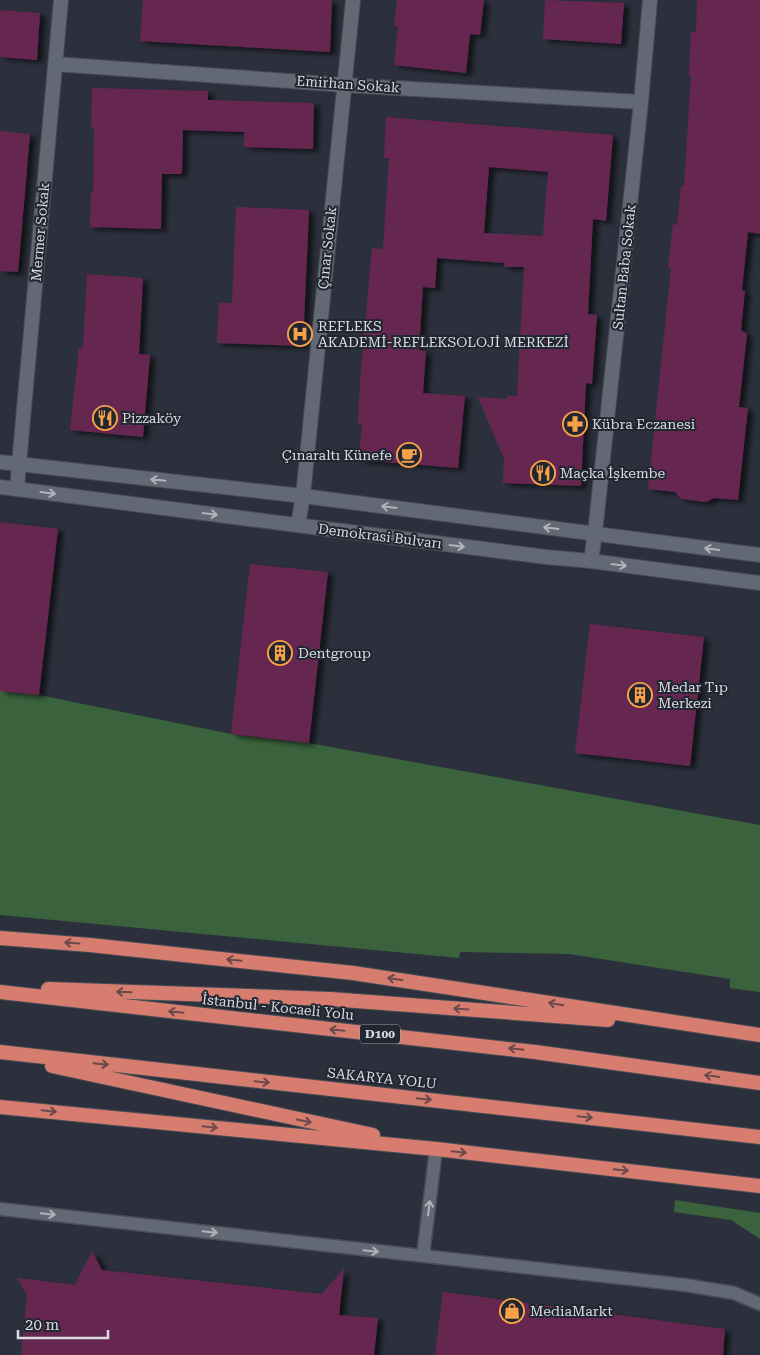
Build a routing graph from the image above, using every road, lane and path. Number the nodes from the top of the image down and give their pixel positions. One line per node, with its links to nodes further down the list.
1 (60, 0): 4 (street, Mermer Sokak)
2 (353, 0): 5 (street, Çınar Sokak)
3 (650, 0): 6 (street, Sultan Baba Sokak)
4 (55, 64): 5 (street, Emirhan Sokak); 8 (street, Mermer Sokak)
5 (344, 85): 6 (street, Emirhan Sokak); 11 (street, Çınar Sokak)
6 (641, 102): 13 (street, Sultan Baba Sokak)
7 (0, 462): 8 (street)
8 (19, 464): 10 (street, Mermer Sokak); 11 (street, one-way to 8)
9 (0, 487): 10 (street, Demokrasi Bulvarı)
10 (17, 489): 12 (street, Demokrasi Bulvarı, one-way to 12)
11 (302, 496): 12 (street, Çınar Sokak); 13 (street, one-way to 11)
12 (298, 525): 15 (street, Demokrasi Bulvarı, one-way to 15)
13 (596, 533): 14 (street, one-way to 13); 15 (street, Sultan Baba Sokak)
14 (760, 555)
15 (590, 561): 16 (street, Demokrasi Bulvarı, one-way to 16)
16 (760, 583)
17 (0, 938): 20 (highway, one-way to 17)
18 (0, 987): 20 (highway, one-way to 18)
19 (0, 992): 23 (highway, İstanbul - Kocaeli Yolu / D100, one-way to 19)
20 (718, 1028): 21 (highway)
21 (760, 1034)
22 (0, 1054): 25 (highway, SAKARYA YOLU, one-way to 25); 26 (highway, one-way to 26)
23 (760, 1083)
24 (0, 1107): 26 (highway, one-way to 26)
25 (760, 1137)
26 (436, 1149): 27 (highway, one-way to 27); 29 (lane, one-way to 26)
27 (760, 1186)
28 (0, 1209): 29 (lane, one-way to 29)
29 (423, 1256): 30 (lane)
30 (760, 1304)

